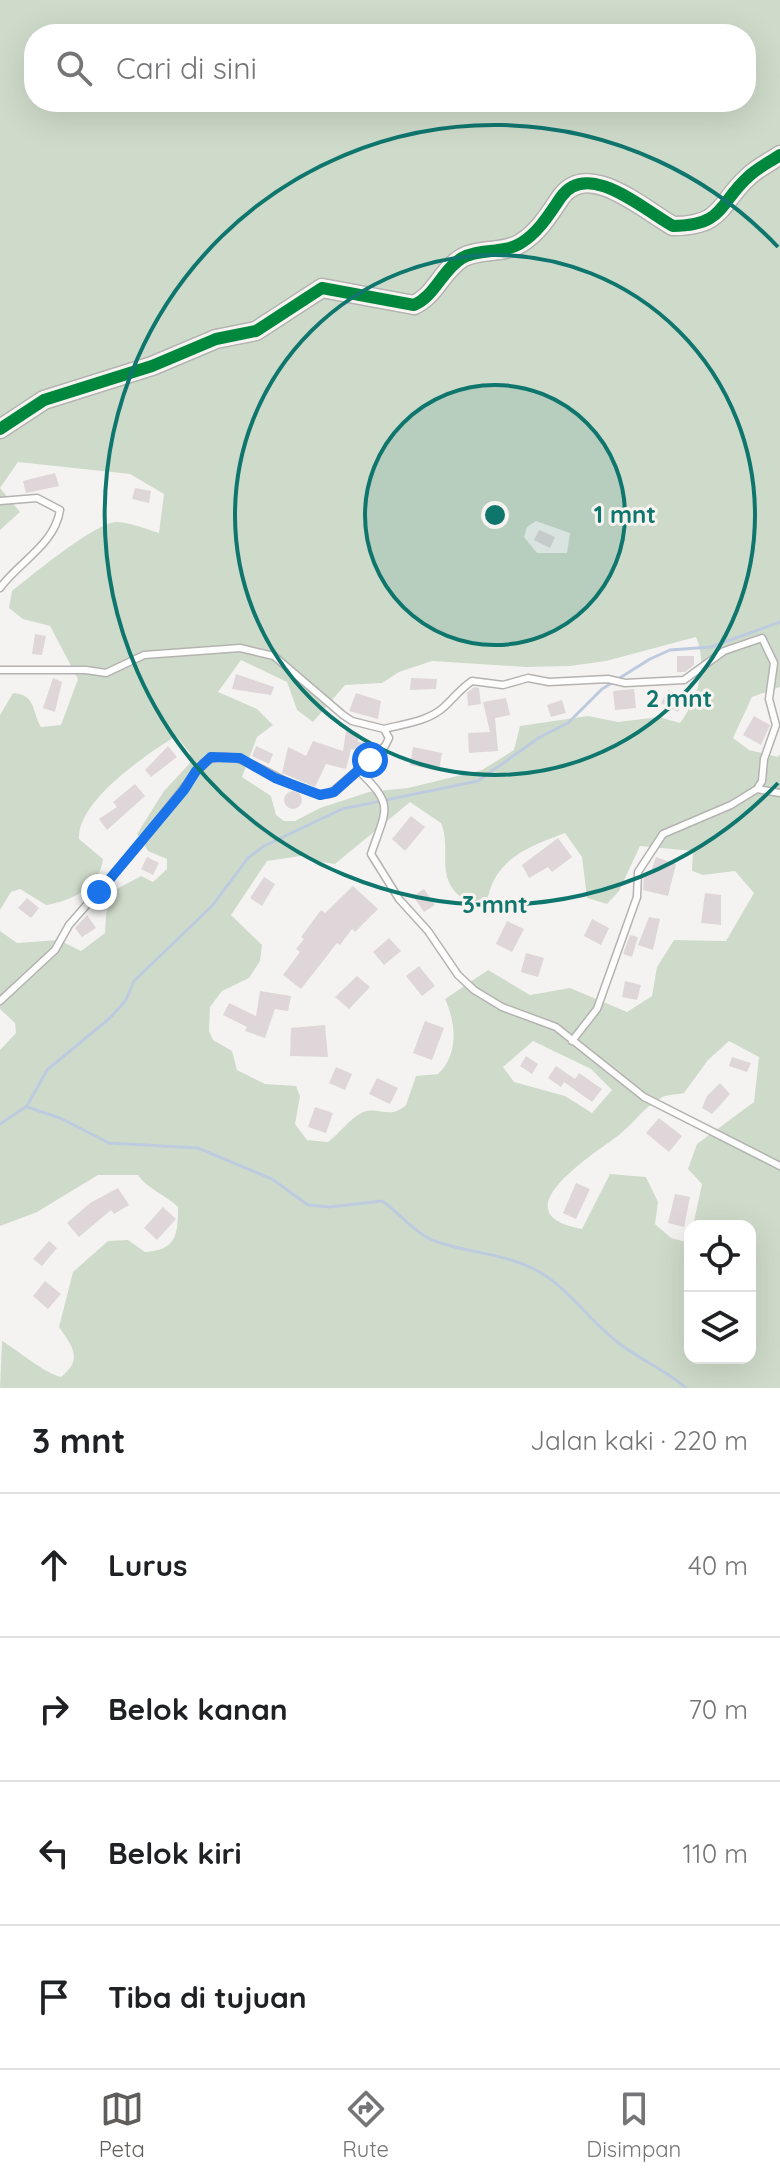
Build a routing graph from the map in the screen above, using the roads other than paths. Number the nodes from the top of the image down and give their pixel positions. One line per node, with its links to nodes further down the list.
1 (780, 155): 2 (street)
2 (0, 429)
3 (0, 501): 4 (lane)
4 (0, 588)
5 (0, 670): 6 (lane)
6 (384, 729): 7 (lane); 8 (lane)
7 (357, 769): 10 (lane); 11 (lane)
8 (757, 789): 9 (lane); 11 (lane)
9 (780, 793)
10 (0, 1001)
11 (572, 1041): 12 (lane)
12 (780, 1166)

